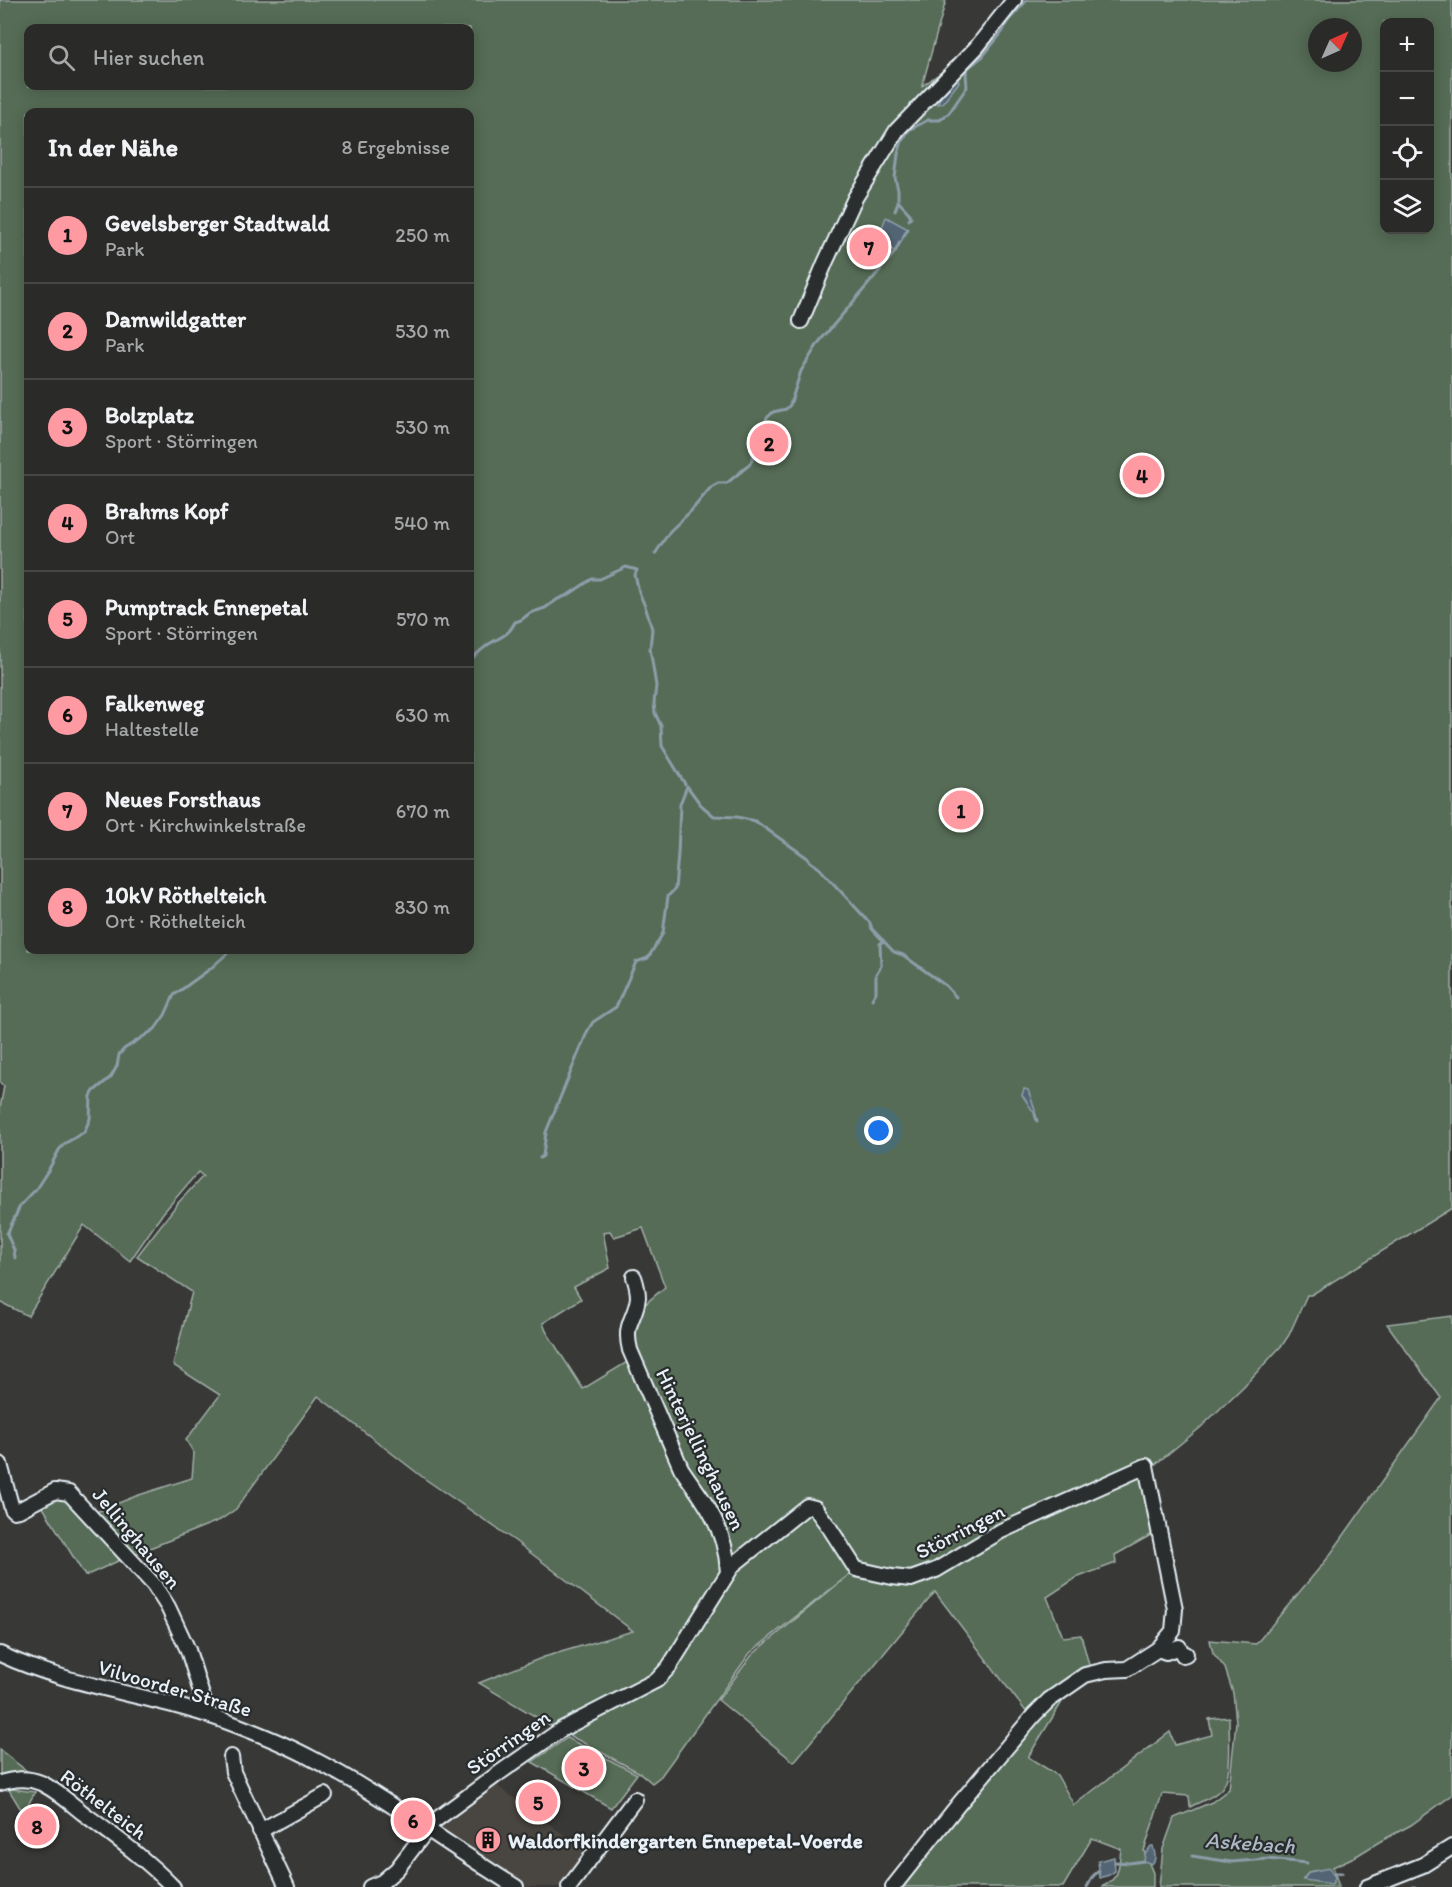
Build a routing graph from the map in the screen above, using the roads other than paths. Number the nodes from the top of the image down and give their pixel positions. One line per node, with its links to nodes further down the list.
1 (1014, 0): 2 (street)
2 (801, 321)
3 (634, 1277): 5 (street, Hinterjellinghausen)
4 (0, 1464): 9 (street, Jellinghausen)
5 (728, 1572): 6 (street, Störringen); 14 (street, Störringen)
6 (1158, 1649): 8 (street); 22 (street, Störringen)
7 (0, 1654): 9 (street, Vilvoorder Straße)
8 (1186, 1654)
9 (208, 1715): 14 (street, Vilvoorder Straße)
10 (231, 1757): 15 (street)
11 (0, 1783): 18 (street, Röthelteich)
12 (326, 1795): 15 (street)
13 (635, 1798): 21 (street)
14 (427, 1830): 17 (street, Störringen); 20 (street, Vilvoorder Straße)
15 (261, 1831): 19 (street)
16 (1452, 1847): 23 (street)
17 (380, 1885)
18 (173, 1887)
19 (287, 1887)
20 (516, 1887)
21 (569, 1887)
22 (893, 1887)
23 (1367, 1887)

